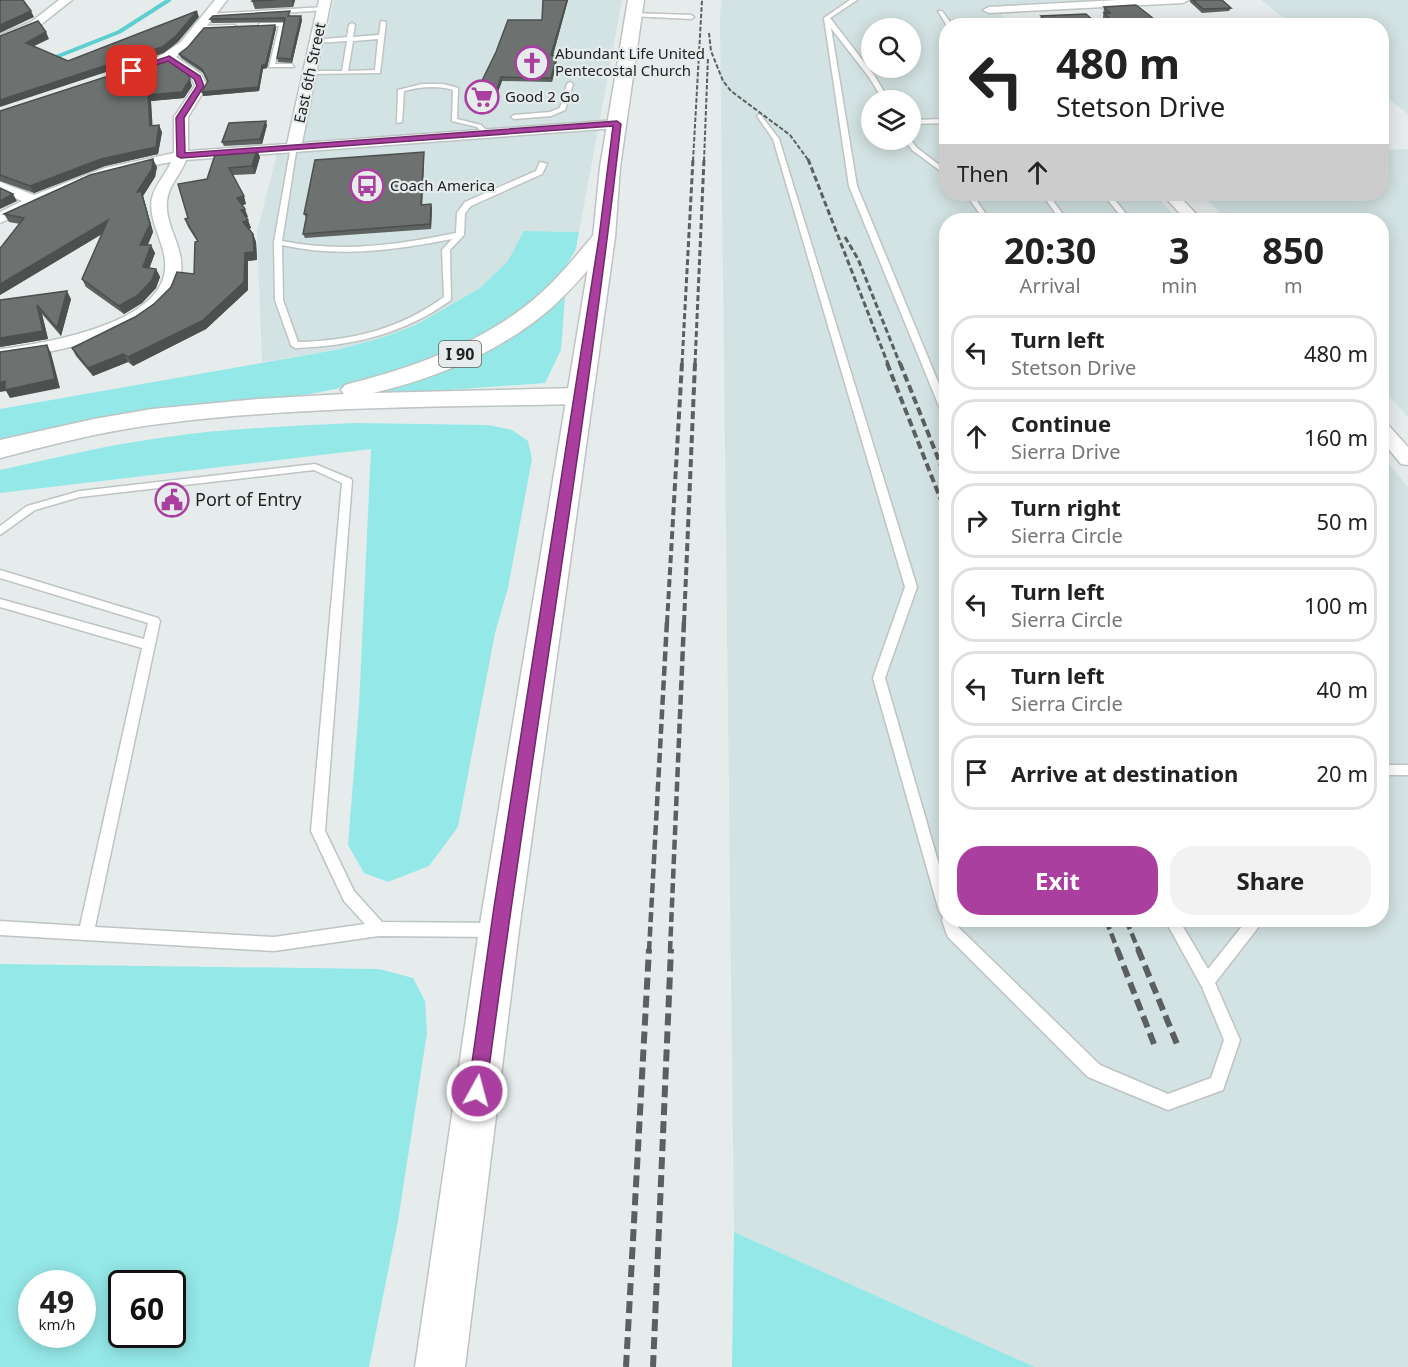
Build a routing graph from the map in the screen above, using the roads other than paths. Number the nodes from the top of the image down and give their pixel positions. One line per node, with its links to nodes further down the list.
1 (66, 0): 22 (street)
2 (221, 0): 11 (street)
3 (854, 0): 13 (lane)
4 (1183, 0): 5 (street)
5 (1134, 1): 7 (street)
6 (325, 4): 11 (lane); 24 (street, East 6th Street)
7 (1080, 5): 9 (street); 15 (street)
8 (635, 8): 12 (lane); 37 (main road)
9 (989, 10)
10 (940, 12): 14 (lane)
11 (209, 16): 20 (street)
12 (691, 17)
13 (827, 18): 31 (lane); 55 (lane)
14 (944, 18)
15 (1093, 18)
16 (383, 22): 21 (lane)
17 (352, 25): 23 (lane)
18 (243, 26): 20 (lane)
19 (253, 26): 26 (lane)
20 (199, 28): 25 (street)
21 (381, 37): 23 (lane); 28 (lane)
22 (0, 39)
23 (350, 39): 24 (lane); 28 (lane)
24 (317, 42): 29 (street, East 6th Street)
25 (169, 58): 27 (street); 41 (street)
26 (292, 66)
27 (137, 69)
28 (345, 72): 29 (lane)
29 (311, 73): 39 (street, East 6th Street)
30 (570, 84): 33 (lane)
31 (880, 90)
32 (760, 116): 68 (lane)
33 (514, 117)
34 (939, 121): 36 (lane)
35 (399, 122): 38 (lane)
36 (921, 122)
37 (617, 124): 38 (street); 52 (main road)
38 (485, 132): 39 (street)
39 (294, 146): 41 (street); 53 (lane)
40 (915, 150): 43 (lane)
41 (181, 156): 45 (street); 54 (street)
42 (543, 164): 51 (lane)
43 (939, 168)
44 (0, 186): 45 (street)
45 (33, 200): 50 (street)
46 (1112, 201): 48 (lane)
47 (1176, 201): 49 (street)
48 (1122, 213)
49 (1187, 213)
50 (0, 218)
51 (460, 235): 53 (lane); 53 (lane)
52 (603, 237): 56 (main road, I 90); 57 (main road)
53 (278, 242)
54 (0, 354)
55 (939, 394)
56 (279, 404): 57 (main road, I 90); 59 (main road, I 90)
57 (578, 406): 61 (main road); 74 (main road)
58 (1389, 438): 60 (street)
59 (0, 449)
60 (1408, 459)
61 (0, 463)
62 (0, 531): 73 (lane)
63 (0, 574): 65 (lane)
64 (0, 603): 65 (lane)
65 (149, 645): 75 (lane)
66 (1389, 770): 67 (lane)
67 (1408, 770)
68 (939, 887)
69 (951, 927): 76 (lane)
70 (1176, 927): 76 (lane)
71 (1250, 927): 76 (lane)
72 (0, 928): 75 (lane)
73 (379, 928): 74 (lane); 75 (lane)
74 (499, 930): 77 (main road)
75 (86, 933)
76 (1208, 982)
77 (440, 1367)

